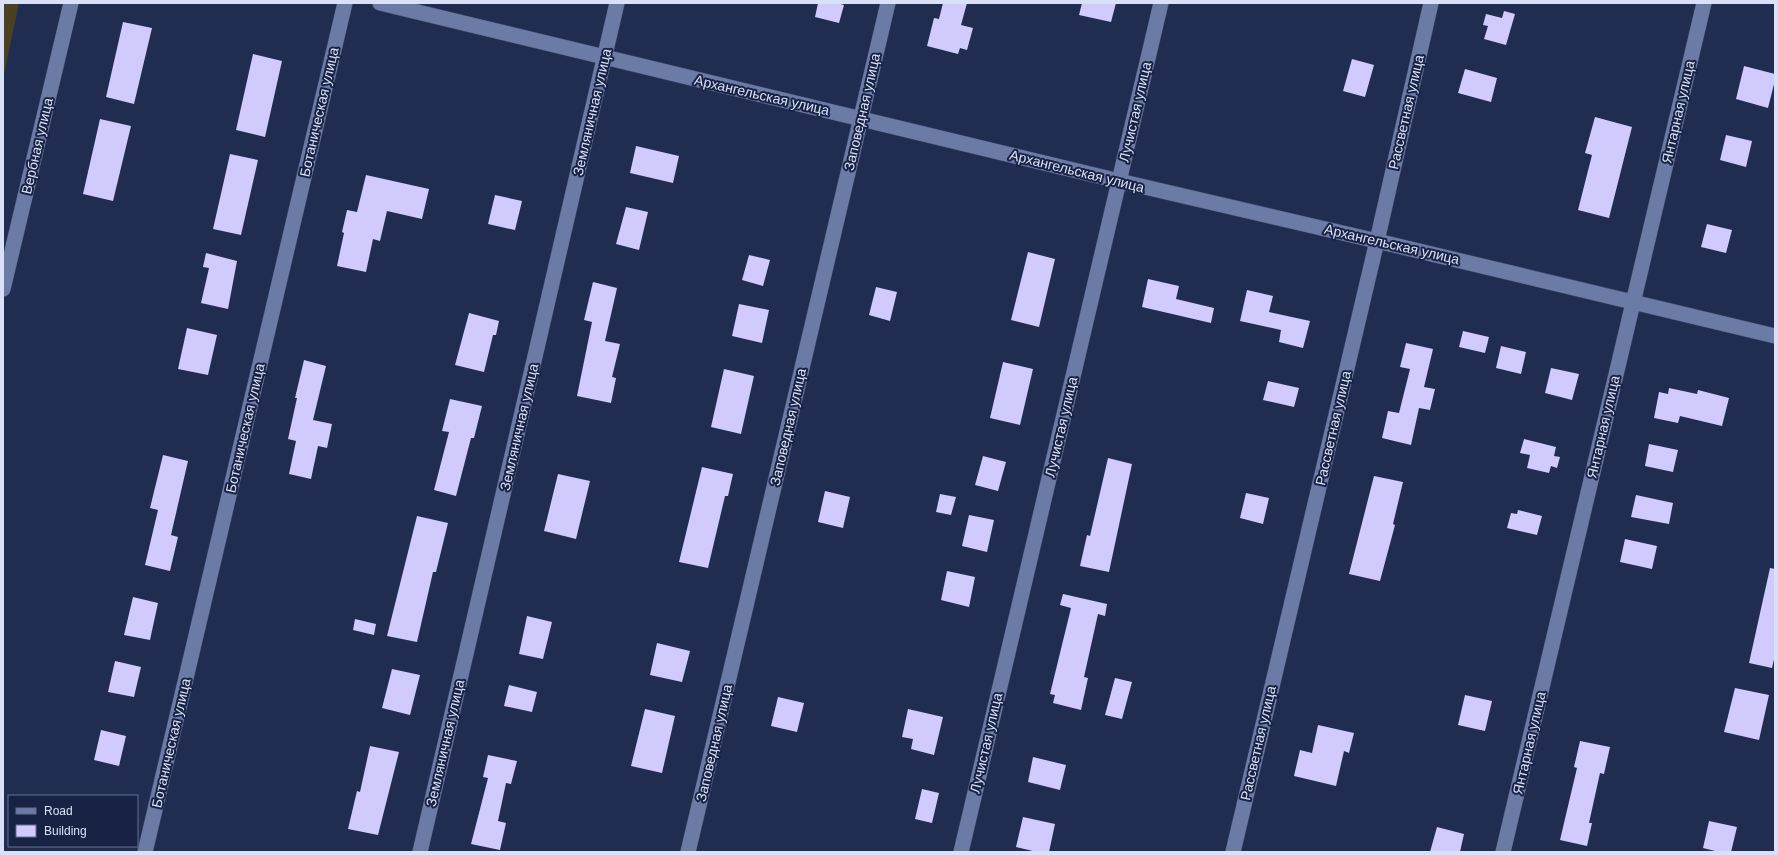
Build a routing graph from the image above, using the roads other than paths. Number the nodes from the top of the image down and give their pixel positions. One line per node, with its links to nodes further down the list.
1 (71, 3): 13 (street, Вербная улица)
2 (344, 3): 16 (street, Ботаническая улица)
3 (380, 3): 9 (street, Архангельская улица)
4 (617, 3): 9 (street, Земляничная улица)
5 (888, 3): 10 (street, Заповедная улица)
6 (1161, 3): 11 (street, Лучистая улица)
7 (1431, 3): 12 (street, Рассветная улица)
8 (1704, 3): 14 (street, Янтарная улица)
9 (604, 58): 10 (street, Архангельская улица); 17 (street, Земляничная улица)
10 (861, 118): 11 (street, Архангельская улица); 18 (street, Заповедная улица)
11 (1119, 181): 12 (street, Архангельская улица); 19 (street, Лучистая улица)
12 (1377, 241): 14 (street, Архангельская улица); 20 (street, Рассветная улица)
13 (3, 289)
14 (1633, 301): 15 (street, Архангельская улица); 21 (street, Янтарная улица)
15 (1775, 336)
16 (145, 852)
17 (420, 852)
18 (688, 852)
19 (961, 852)
20 (1232, 852)
21 (1503, 852)

